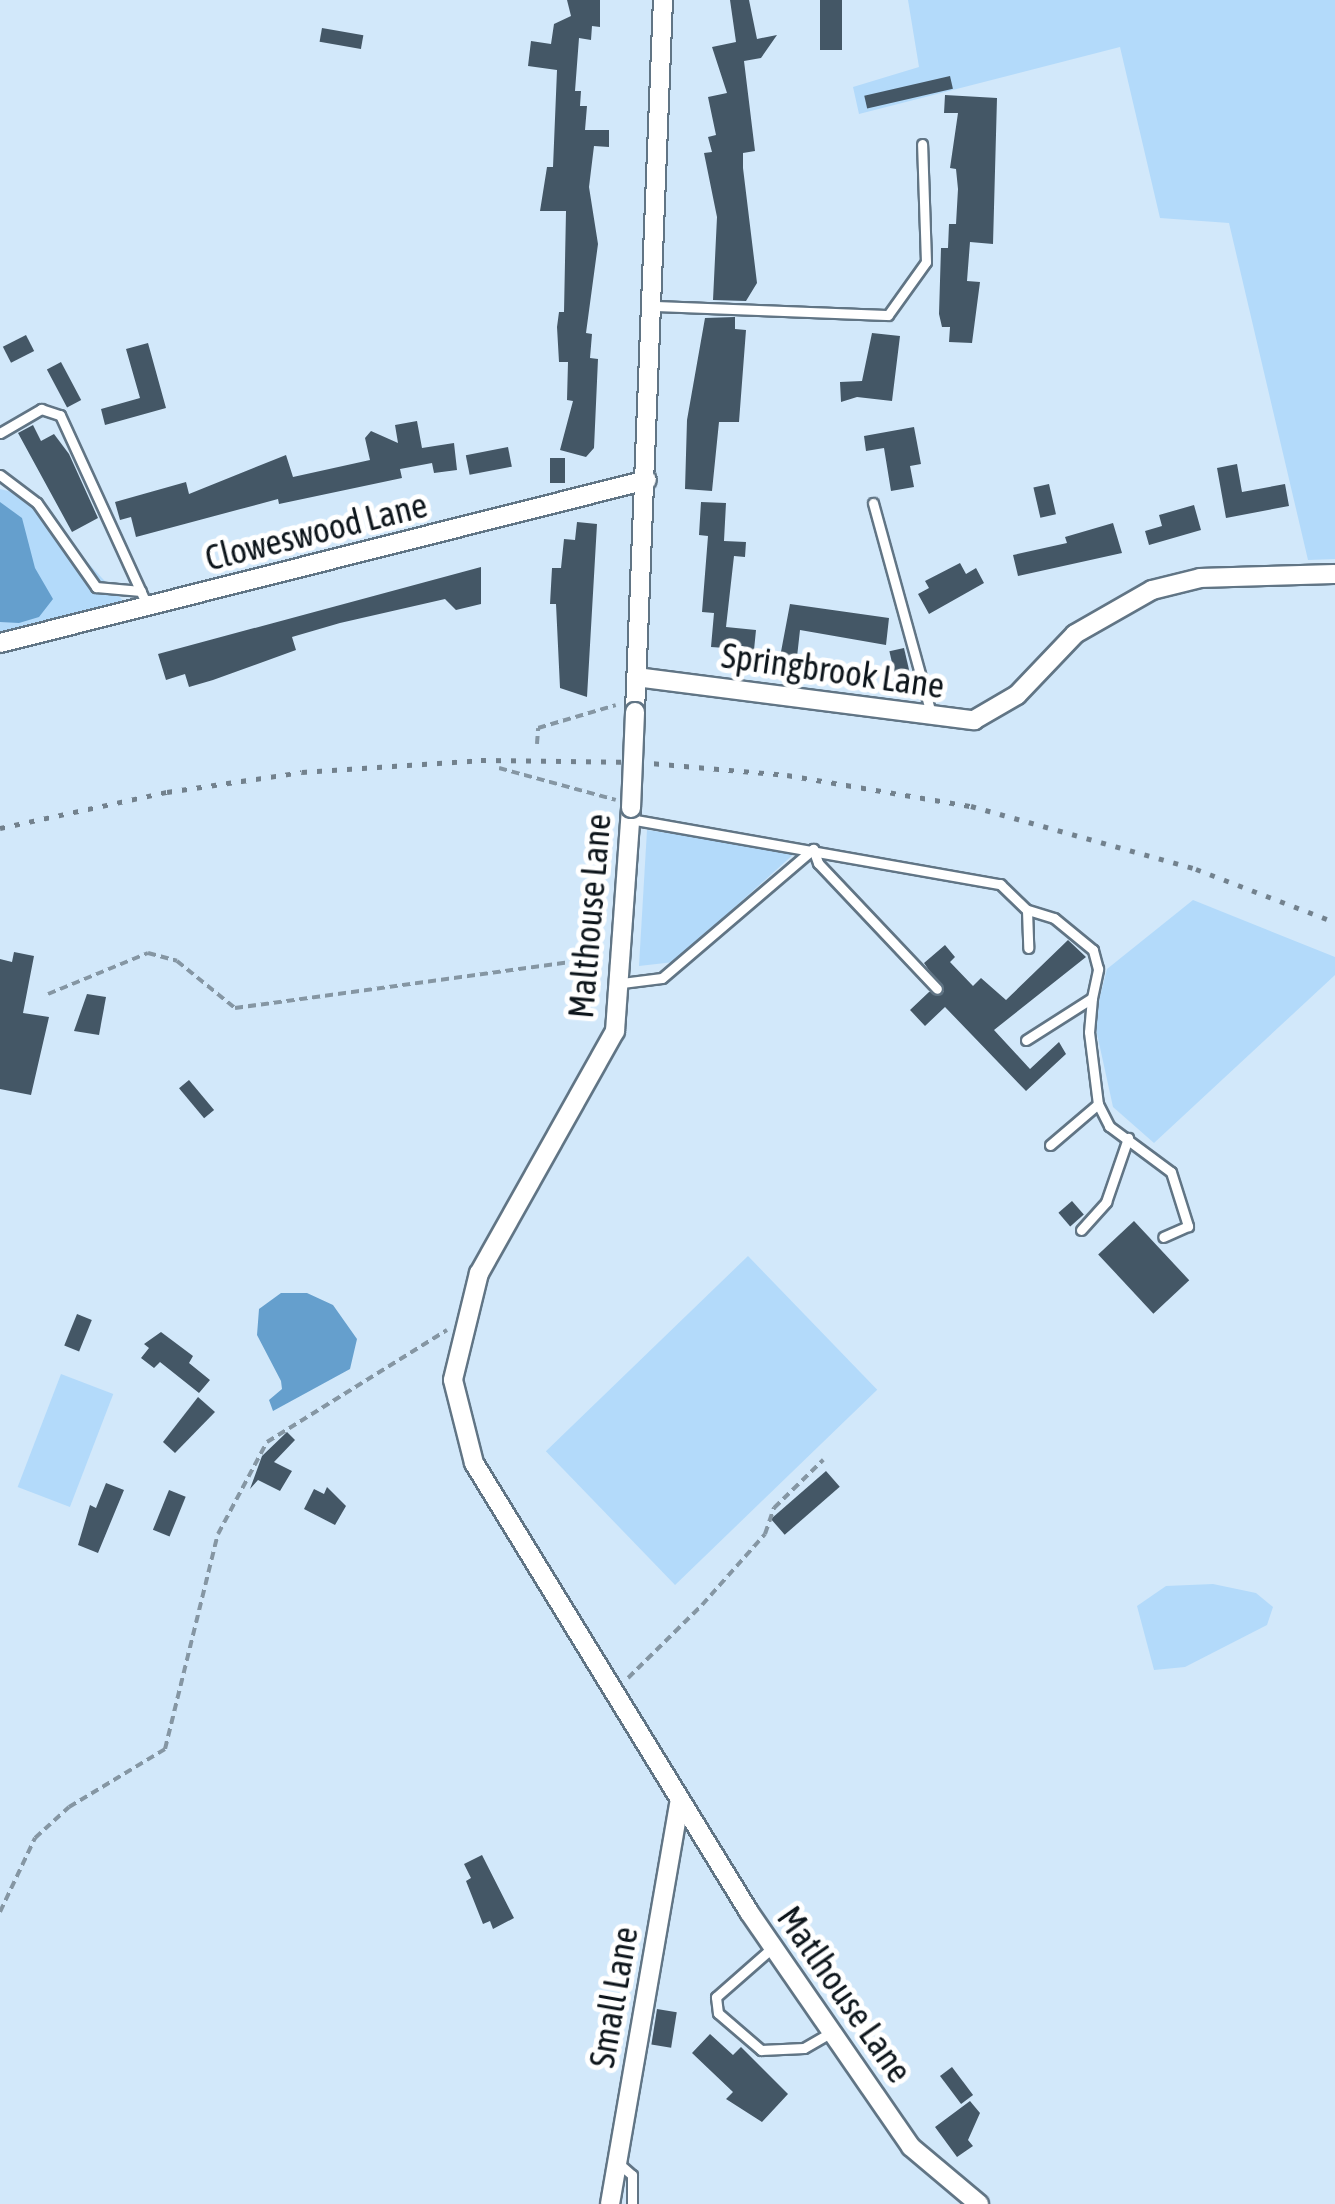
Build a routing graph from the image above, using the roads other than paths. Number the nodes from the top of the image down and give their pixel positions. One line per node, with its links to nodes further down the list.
1 (663, 0): 3 (street, Malthouse Lane)
2 (922, 144): 3 (lane)
3 (654, 306): 6 (street, Malthouse Lane)
4 (0, 433): 9 (lane)
5 (0, 474): 9 (lane)
6 (647, 480): 9 (street, Cloweswood Lane); 11 (street, Malthouse Lane)
7 (874, 503): 12 (lane)
8 (1335, 574): 12 (street, Springbrook Lane)
9 (145, 599): 10 (street, Cloweswood Lane)
10 (0, 643)
11 (636, 677): 12 (street, Springbrook Lane); 13 (street, Malthouse Lane, bridge)
12 (931, 716)
13 (627, 809): 14 (lane); 16 (street, Malthouse Lane)
14 (1026, 910): 15 (lane); 18 (lane)
15 (1028, 948)
16 (622, 983): 17 (lane); 25 (street, Malthouse Lane)
17 (937, 989)
18 (1092, 998): 19 (lane); 20 (lane)
19 (1026, 1040)
20 (1098, 1104): 21 (lane); 22 (lane)
21 (1128, 1138): 23 (lane); 24 (lane)
22 (1050, 1145)
23 (1081, 1230)
24 (1163, 1237)
25 (680, 1800): 26 (street, Matlhouse Lane); 28 (street, Small Lane)
26 (773, 1947): 27 (street, Matlhouse Lane); 27 (lane)
27 (832, 2032): 31 (street, Matlhouse Lane)
28 (617, 2162): 29 (street, Small Lane); 30 (lane)
29 (610, 2204)
30 (632, 2204)
31 (980, 2204)

